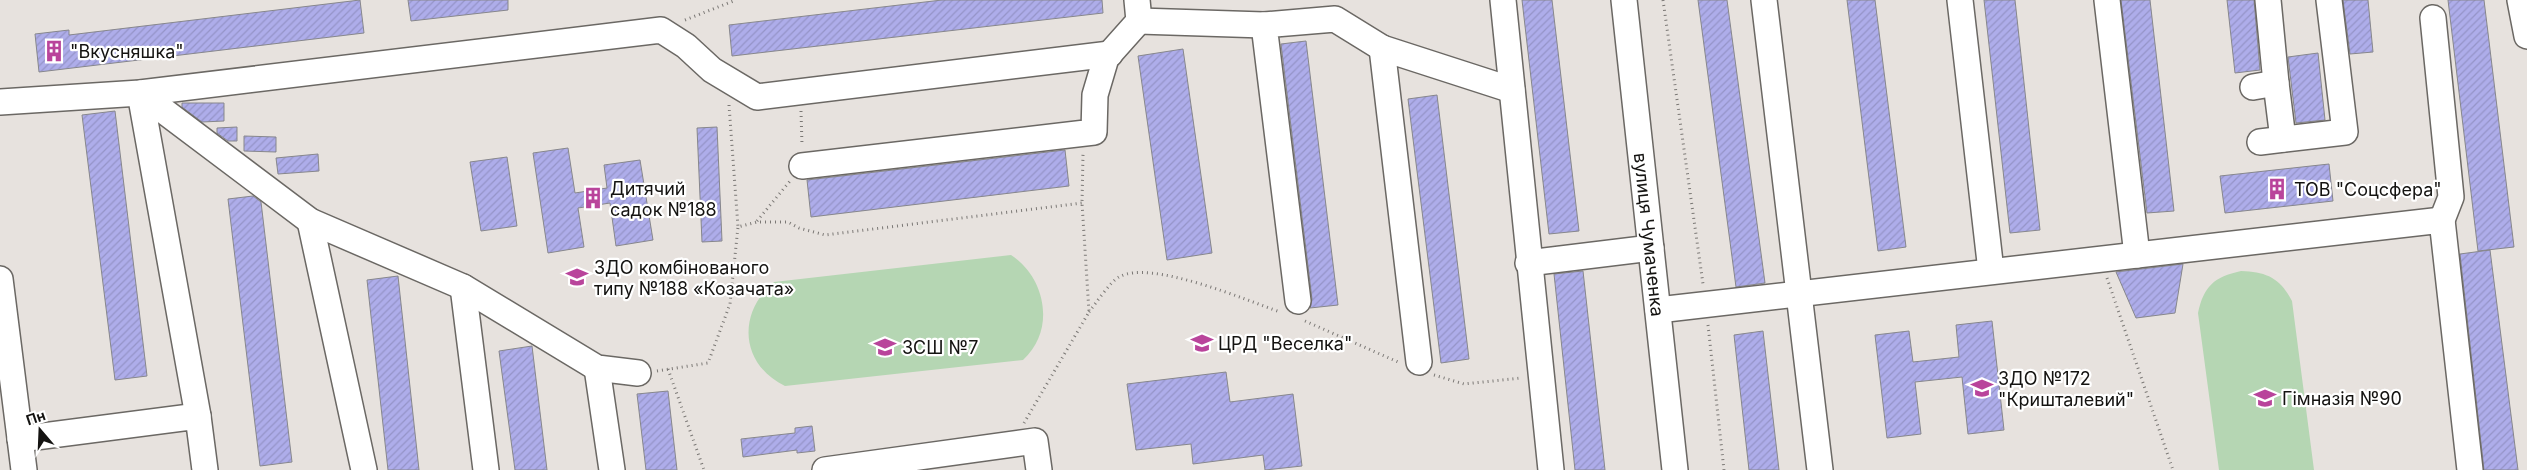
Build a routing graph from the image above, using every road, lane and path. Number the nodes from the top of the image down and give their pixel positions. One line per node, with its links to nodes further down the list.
1 (736, 0): 14 (path)
2 (1503, 0): 19 (street)
3 (1624, 0): 30 (street, вулиця Чумаченка)
4 (1663, 0): 38 (path)
5 (1764, 0): 37 (street)
6 (1960, 0): 34 (street)
7 (2107, 0): 31 (street)
8 (2268, 0): 9 (street)
9 (2328, 0)
10 (2520, 0): 15 (street)
11 (1138, 10): 13 (street); 17 (street)
12 (2433, 18): 26 (street)
13 (1264, 25): 16 (street); 40 (street)
14 (661, 30): 18 (street); 21 (street)
15 (2527, 36)
16 (1382, 48): 19 (street); 42 (street)
17 (1110, 54): 20 (street); 23 (street)
18 (727, 79): 20 (street); 29 (path)
19 (1512, 90): 33 (street)
20 (801, 92): 24 (path)
21 (140, 93): 22 (street); 27 (street); 47 (street)
22 (0, 102)
23 (1083, 133): 24 (street); 25 (path)
24 (802, 166): 28 (path)
25 (1082, 203): 28 (path); 41 (path)
26 (2442, 220): 31 (street); 63 (street)
27 (310, 221): 36 (street); 52 (street)
28 (757, 222): 29 (path)
29 (738, 227): 44 (path)
30 (1651, 248): 33 (street); 39 (street, вулиця Чумаченка)
31 (2137, 255): 32 (street)
32 (2100, 259): 34 (street); 62 (path)
33 (1528, 263): 46 (street)
34 (1991, 271): 37 (street)
35 (0, 279): 48 (street)
36 (463, 287): 43 (street); 53 (street)
37 (1799, 294): 38 (street); 61 (street)
38 (1706, 305): 39 (street); 60 (path)
39 (1658, 310): 59 (street, вулиця Чумаченка)
40 (1295, 311): 41 (path); 42 (path)
41 (1089, 312): 49 (path)
42 (1419, 367): 46 (path)
43 (597, 368): 45 (street); 54 (street)
44 (668, 369): 45 (path); 55 (path)
45 (638, 374)
46 (1541, 376): 58 (street)
47 (198, 416): 48 (street); 51 (street)
48 (20, 439): 50 (street)
49 (1011, 445): 56 (street); 57 (street)
50 (24, 470)
51 (205, 470)
52 (364, 470)
53 (486, 470)
54 (612, 470)
55 (704, 470)
56 (825, 470)
57 (1039, 470)
58 (1551, 470)
59 (1675, 470)
60 (1724, 470)
61 (1820, 470)
62 (2173, 470)
63 (2470, 470)

